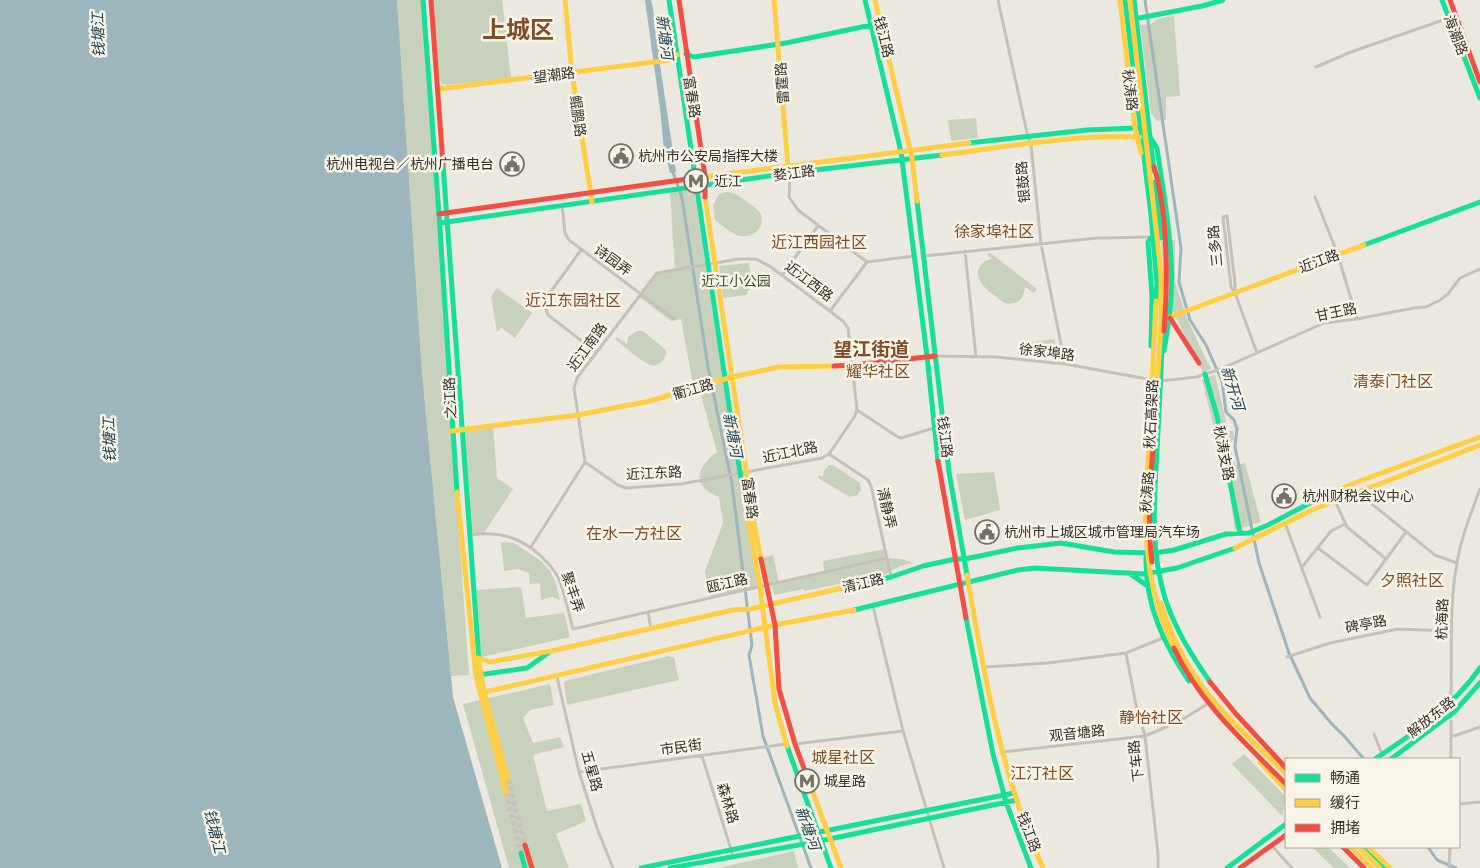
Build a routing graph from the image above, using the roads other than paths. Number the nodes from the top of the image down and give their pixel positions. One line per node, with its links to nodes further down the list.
1 (423, 0): 56 (main road, 之江路)
2 (431, 0): 32 (main road, 之江路)
3 (565, 0): 30 (main road, 鲲鹏路)
4 (669, 0): 23 (main road, 富春路)
5 (679, 0): 24 (main road, 富春路)
6 (774, 0): 22 (main road, 雷霆路)
7 (864, 0): 21 (main road, 钱江路)
8 (875, 0): 40 (main road, 钱江路)
9 (998, 0): 36 (street, 银鼓路)
10 (1120, 0): 20 (main road, 秋涛路)
11 (1125, 0): 105 (main road, 秋石高架路)
12 (1132, 0): 19 (main road, 秋涛路); 102 (main road, 秋石高架路)
13 (1201, 0): 17 (street)
14 (1223, 0): 17 (main road)
15 (1442, 0): 18 (main road, 海潮路)
16 (1450, 0): 31 (main road, 海潮路)
17 (1202, 6): 19 (main road)
18 (1450, 18): 29 (street); 33 (main road, 海潮路)
19 (1136, 19): 20 (main road); 35 (main road, 秋涛路)
20 (1122, 21): 34 (main road, 秋涛路)
21 (871, 25): 22 (main road); 41 (main road, 钱江路)
22 (779, 45): 25 (main road); 44 (main road, 雷霆路)
23 (676, 54): 26 (main road); 28 (main road, 富春路)
24 (686, 54): 25 (main road); 27 (main road, 富春路)
25 (694, 57): 27 (main road)
26 (668, 60): 28 (main road); 30 (main road, 望潮路)
27 (687, 63): 47 (main road, 富春路)
28 (678, 64): 48 (main road, 富春路)
29 (1316, 67)
30 (572, 73): 32 (main road, 望潮路); 51 (main road, 鲲鹏路)
31 (1480, 82)
32 (438, 89): 57 (main road, 之江路)
33 (1480, 98)
34 (1135, 128): 35 (main road, 婺江路); 36 (main road, 婺江路); 37 (main road, 秋涛路)
35 (1148, 128): 38 (main road, 秋涛路)
36 (1028, 136): 39 (street, 银鼓路); 40 (main road, 婺江路)
37 (1138, 137): 38 (main road, 婺江路); 39 (main road, 婺江路); 61 (main road, 秋涛路)
38 (1150, 137): 45 (main road, 秋涛路); 63 (main road)
39 (1031, 145): 42 (main road, 婺江路); 64 (street, 银鼓路)
40 (911, 150): 41 (main road, 婺江路); 42 (main road, 钱江路)
41 (901, 152): 43 (main road, 钱江路); 44 (main road, 婺江路)
42 (912, 158): 43 (main road, 婺江路); 69 (main road, 钱江路)
43 (902, 160): 46 (main road, 婺江路); 68 (main road, 钱江路)
44 (788, 166): 47 (main road, 婺江路)
45 (1154, 167): 62 (main road, 秋涛路); 102 (main road)
46 (790, 173): 49 (main road, 婺江路); 60 (street)
47 (704, 176): 48 (main road, 婺江路); 49 (main road, 富春路)
48 (695, 178): 50 (main road, 富春路); 51 (main road, 婺江路)
49 (704, 185): 50 (main road, 婺江路); 71 (main road, 富春路)
50 (697, 186): 53 (main road, 婺江路); 71 (main road, 富春路)
51 (590, 192): 53 (main road, 鲲鹏路); 57 (main road, 婺江路)
52 (1315, 197): 67 (street)
53 (592, 202): 55 (main road, 婺江路)
54 (1480, 202): 67 (main road, 近江路)
55 (562, 205): 58 (main road, 婺江路); 65 (street, 诗园弄)
56 (439, 214): 57 (main road, 婺江路); 59 (main road, 之江路)
57 (447, 214): 58 (main road, 之江路)
58 (448, 222): 59 (main road, 婺江路); 97 (main road, 之江路)
59 (440, 223): 98 (main road, 之江路)
60 (818, 226): 70 (street); 73 (street)
61 (1152, 237): 62 (street); 64 (street); 77 (main road, 秋涛路); 105 (main road)
62 (1161, 237): 63 (street); 78 (main road, 秋涛路)
63 (1169, 237): 78 (main road)
64 (1041, 244): 66 (street); 87 (street, 银鼓路)
65 (582, 250): 75 (street, 诗园弄); 81 (street)
66 (965, 251): 69 (street); 85 (street)
67 (1338, 255): 74 (main road, 近江路); 80 (street)
68 (914, 256): 70 (street); 83 (main road, 钱江路)
69 (925, 256): 84 (main road, 钱江路)
70 (867, 262): 76 (street)
71 (712, 264): 73 (street, 近江西路); 75 (street, 近江南路); 90 (main road, 富春路); 91 (main road, 富春路)
72 (1480, 269): 80 (street, 甘王路)
73 (782, 275): 76 (street, 近江西路)
74 (1235, 293): 74 (street, 三多路); 78 (main road, 近江路); 82 (street, 三多路)
75 (641, 294): 79 (street, 诗园弄); 81 (street, 近江南路)
76 (830, 311): 88 (street, 近江西路)
77 (1157, 317): 78 (main road, 近江路); 92 (main road, 秋涛路)
78 (1167, 317): 86 (main road); 93 (main road, 秋涛路)
79 (674, 319)
80 (1357, 319): 82 (street, 甘王路)
81 (596, 352): 95 (street, 近江南路)
82 (1257, 353): 89 (street, 甘王路)
83 (927, 356): 84 (main road, 衢江路); 88 (main road, 衢江路); 96 (main road, 钱江路)
84 (935, 356): 85 (street, 徐家埠路); 122 (main road, 钱江路)
85 (976, 357): 87 (street, 徐家埠路)
86 (1199, 363)
87 (1064, 364): 92 (street, 徐家埠路)
88 (853, 365): 90 (main road, 衢江路); 94 (street)
89 (1205, 374): 93 (street, 甘王路); 113 (main road, 秋涛支路)
90 (732, 377): 91 (main road, 衢江路); 104 (main road, 富春路)
91 (726, 380): 95 (main road, 衢江路); 104 (main road, 富春路)
92 (1155, 381): 117 (main road, 秋涛路)
93 (1161, 382): 118 (main road, 秋涛路)
94 (857, 410): 96 (street); 101 (street, 近江北路)
95 (578, 415): 97 (main road, 衢江路); 103 (street)
96 (934, 428): 120 (main road, 钱江路)
97 (462, 430): 98 (main road, 衢江路); 114 (main road, 之江路)
98 (452, 431): 150 (main road, 之江路)
99 (1480, 437): 111 (main road)
100 (1480, 444): 106 (main road)
101 (829, 454): 104 (street, 近江北路); 119 (street, 清静弄)
102 (1154, 455): 172 (main road, 秋石高架路)
103 (585, 462): 104 (street, 近江东路); 115 (street)
104 (744, 472): 132 (main road, 富春路)
105 (1147, 481): 174 (main road, 秋石高架路)
106 (1367, 489): 108 (main road); 112 (street)
107 (1480, 489): 123 (street, 杭海路)
108 (1335, 501): 109 (main road); 110 (street)
109 (1285, 523): 111 (main road); 124 (street)
110 (1345, 524): 116 (street); 121 (street)
111 (1269, 527): 113 (main road, 清江路); 125 (main road, 清江路)
112 (1406, 532): 121 (street); 123 (street)
113 (1240, 533): 118 (main road, 清江路)
114 (469, 535): 115 (street, 聚丰弄); 147 (main road, 之江路)
115 (531, 547): 141 (street, 聚丰弄)
116 (1318, 548): 121 (street); 124 (street)
117 (1147, 553): 118 (main road, 清江路); 122 (main road, 清江路); 127 (main road, 秋涛路)
118 (1155, 553): 125 (main road, 秋涛路)
119 (887, 558): 128 (street, 清静弄); 132 (street, 瓯江路)
120 (955, 559): 122 (main road, 清江路); 128 (main road, 清江路); 130 (main road, 钱江路)
121 (1386, 559)
122 (965, 560): 129 (main road, 钱江路)
123 (1457, 562): 142 (street, 杭海路)
124 (1302, 568): 137 (street)
125 (1159, 572): 127 (main road, 清江路); 170 (main road, 秋涛路)
126 (1129, 573): 127 (main road, 清江路); 129 (main road, 清江路); 131 (main road)
127 (1144, 574): 131 (main road, 秋涛路)
128 (891, 577): 133 (main road, 清江路)
129 (968, 582): 130 (main road, 清江路); 148 (main road, 钱江路)
130 (961, 584): 135 (main road, 清江路); 178 (main road, 钱江路)
131 (1147, 585): 143 (main road, 秋涛路)
132 (763, 586): 133 (main road, 富春路); 134 (main road, 富春路); 136 (street, 瓯江路)
133 (769, 604): 134 (main road, 清江路); 138 (main road, 富春路)
134 (762, 606): 139 (main road, 清江路); 140 (main road, 富春路)
135 (873, 606): 138 (main road, 清江路); 158 (street)
136 (648, 613): 139 (street); 141 (street, 瓯江路)
137 (1320, 617)
138 (775, 625): 140 (main road, 清江路); 163 (main road, 富春路)
139 (651, 628): 144 (main road, 清江路)
140 (766, 628): 151 (main road, 清江路); 162 (main road, 富春路)
141 (572, 629)
142 (1452, 631): 146 (street, 碑亭路); 154 (street, 杭海路)
143 (1163, 638): 145 (street); 155 (main road, 秋涛路)
144 (551, 651): 147 (main road, 清江路); 150 (main road)
145 (1126, 653): 148 (street); 160 (street, 下车路)
146 (1287, 657)
147 (478, 658): 150 (main road, 之江路)
148 (985, 668): 164 (main road, 钱江路)
149 (1480, 668): 165 (main road, 解放东路)
150 (478, 675): 153 (main road, 之江路)
151 (557, 677): 153 (main road, 清江路); 171 (street, 五星路)
152 (1480, 683): 168 (main road, 解放东路)
153 (482, 693): 173 (main road, 之江路); 176 (main road, 之江路)
154 (1451, 694)
155 (1206, 705): 160 (street, 观音塘路); 175 (main road, 秋涛路)
156 (1451, 723): 169 (street)
157 (1480, 727): 161 (street)
158 (903, 731): 163 (street); 183 (street)
159 (1374, 734): 165 (street)
160 (1145, 736): 164 (street, 观音塘路); 211 (street, 下车路)
161 (1454, 736)
162 (786, 744): 166 (street, 市民街); 187 (main road, 富春路)
163 (795, 744): 186 (main road, 富春路)
164 (1002, 752): 177 (main road, 钱江路)
165 (1382, 754): 167 (main road, 解放东路)
166 (702, 756): 171 (street, 市民街); 200 (street, 森林路)
167 (1377, 758)
168 (1392, 758)
169 (1451, 758)
170 (1285, 767)
171 (579, 772): 203 (street, 五星路)
172 (1285, 773)
173 (508, 779)
174 (1285, 783)
175 (1285, 789)
176 (506, 792)
177 (1014, 793): 178 (main road); 179 (main road, 钱江路)
178 (1004, 796): 180 (main road, 钱江路); 183 (main road)
179 (1016, 800): 180 (main road); 210 (main road, 钱江路)
180 (1006, 802): 184 (main road); 209 (main road, 钱江路)
181 (1480, 802): 182 (street)
182 (1460, 804)
183 (926, 810): 184 (street); 186 (main road)
184 (928, 818): 189 (main road); 208 (street)
185 (1285, 825): 212 (main road)
186 (827, 831): 187 (main road); 189 (main road, 富春路)
187 (820, 832): 190 (main road, 富春路); 200 (main road)
188 (1285, 837): 192 (main road)
189 (829, 838): 190 (main road); 207 (main road, 富春路)
190 (821, 839): 200 (main road); 206 (main road, 富春路)
191 (525, 845): 202 (main road)
192 (1272, 846): 213 (main road); 214 (street)
193 (1342, 848): 215 (main road)
194 (1353, 848): 216 (main road)
195 (1360, 848): 217 (main road)
196 (1364, 848): 218 (main road)
197 (1369, 848): 219 (main road)
198 (1450, 848): 220 (street)
199 (521, 853): 201 (main road)
200 (732, 853): 204 (main road); 205 (main road)
201 (525, 868)
202 (532, 868)
203 (613, 868)
204 (640, 868)
205 (670, 868)
206 (831, 868)
207 (841, 868)
208 (944, 868)
209 (1032, 868)
210 (1042, 868)
211 (1158, 868)
212 (1227, 868)
213 (1240, 868)
214 (1292, 868)
215 (1362, 868)
216 (1372, 868)
217 (1380, 868)
218 (1386, 868)
219 (1390, 868)
220 (1449, 868)

